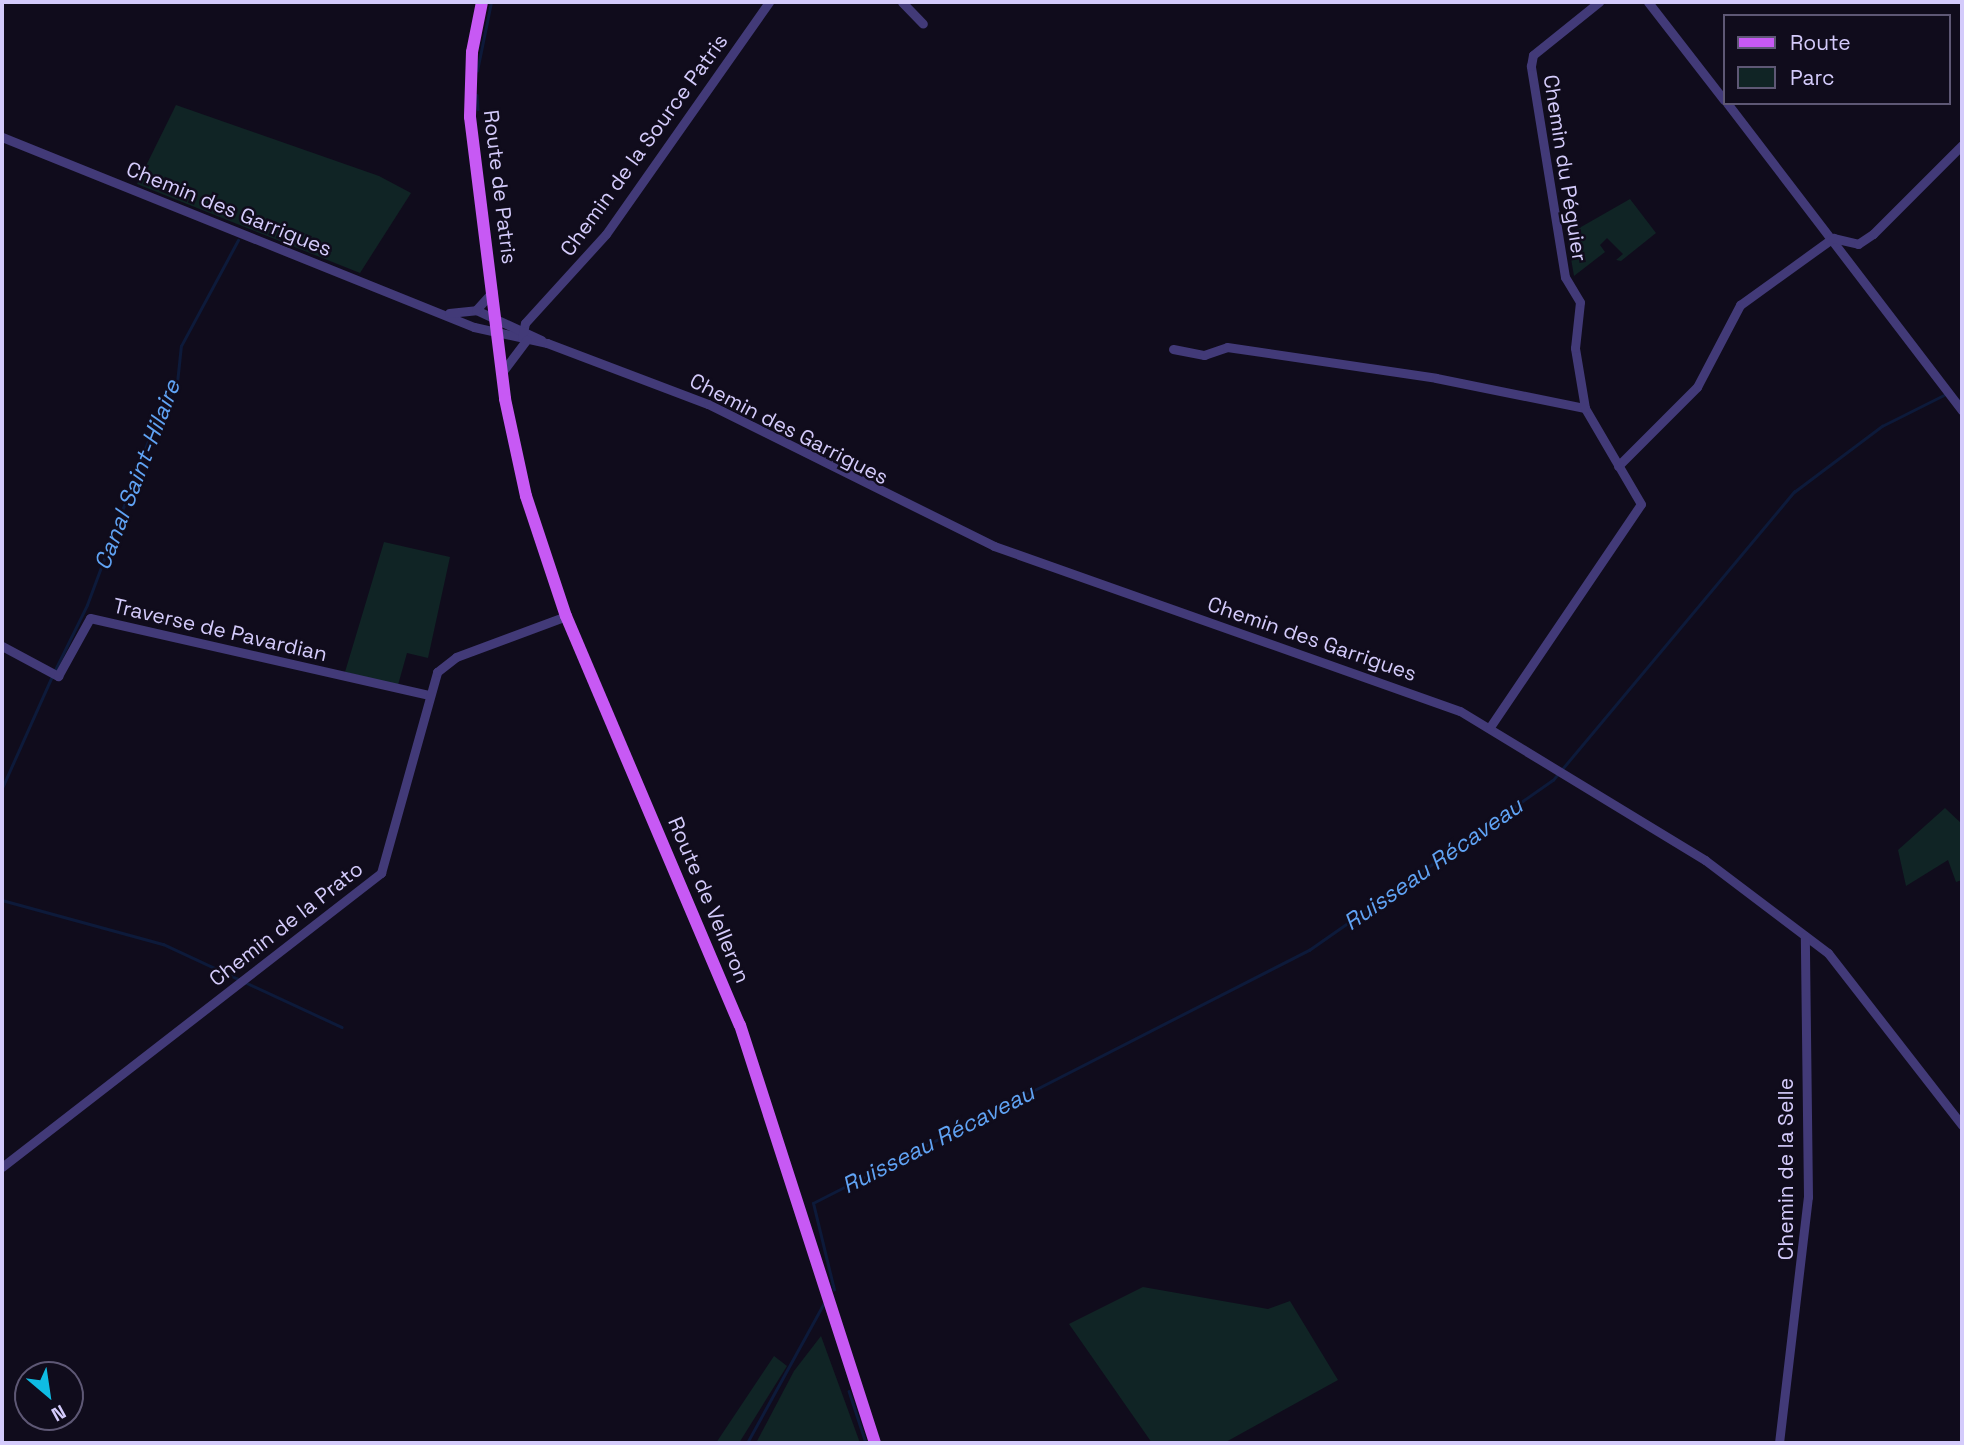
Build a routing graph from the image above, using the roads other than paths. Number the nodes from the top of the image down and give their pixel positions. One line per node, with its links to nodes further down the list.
1 (482, 2): 12 (main road, Route de Patris)
2 (769, 2): 17 (street, Chemin de la Source Patris)
3 (902, 2): 6 (street)
4 (1599, 2): 20 (street, Chemin du Péguier)
5 (1648, 2): 7 (street)
6 (923, 23)
7 (1722, 97)
8 (1728, 105): 11 (street)
9 (2, 137): 14 (street, Chemin des Garrigues)
10 (1962, 145): 11 (street)
11 (1833, 238): 21 (street); 22 (street)
12 (494, 290): 13 (street); 15 (main road, Route de Patris)
13 (476, 310): 14 (street, Chemin des Garrigues); 15 (street, Chemin des Garrigues)
14 (444, 313): 16 (street, Chemin des Garrigues)
15 (496, 317): 16 (main road, Route de Patris); 17 (street, Chemin des Garrigues)
16 (497, 332): 17 (street, Chemin des Garrigues); 19 (main road, Route de Patris)
17 (523, 335): 19 (street); 26 (street, Chemin des Garrigues)
18 (1173, 349): 20 (street)
19 (502, 377): 23 (main road, Route de Velleron)
20 (1585, 408): 22 (street, Chemin du Péguier)
21 (1962, 410)
22 (1618, 466): 26 (street, Chemin du Péguier)
23 (566, 616): 25 (street, Chemin de la Prato); 30 (main road, Route de Velleron)
24 (2, 646): 25 (street, Traverse de Pavardian)
25 (428, 695): 29 (street, Chemin de la Prato)
26 (1490, 727): 27 (street, Chemin des Garrigues)
27 (1805, 936): 28 (street, Chemin des Garrigues); 31 (street, Chemin de la Selle)
28 (1962, 1125)
29 (2, 1167)
30 (874, 1443)
31 (1779, 1443)

